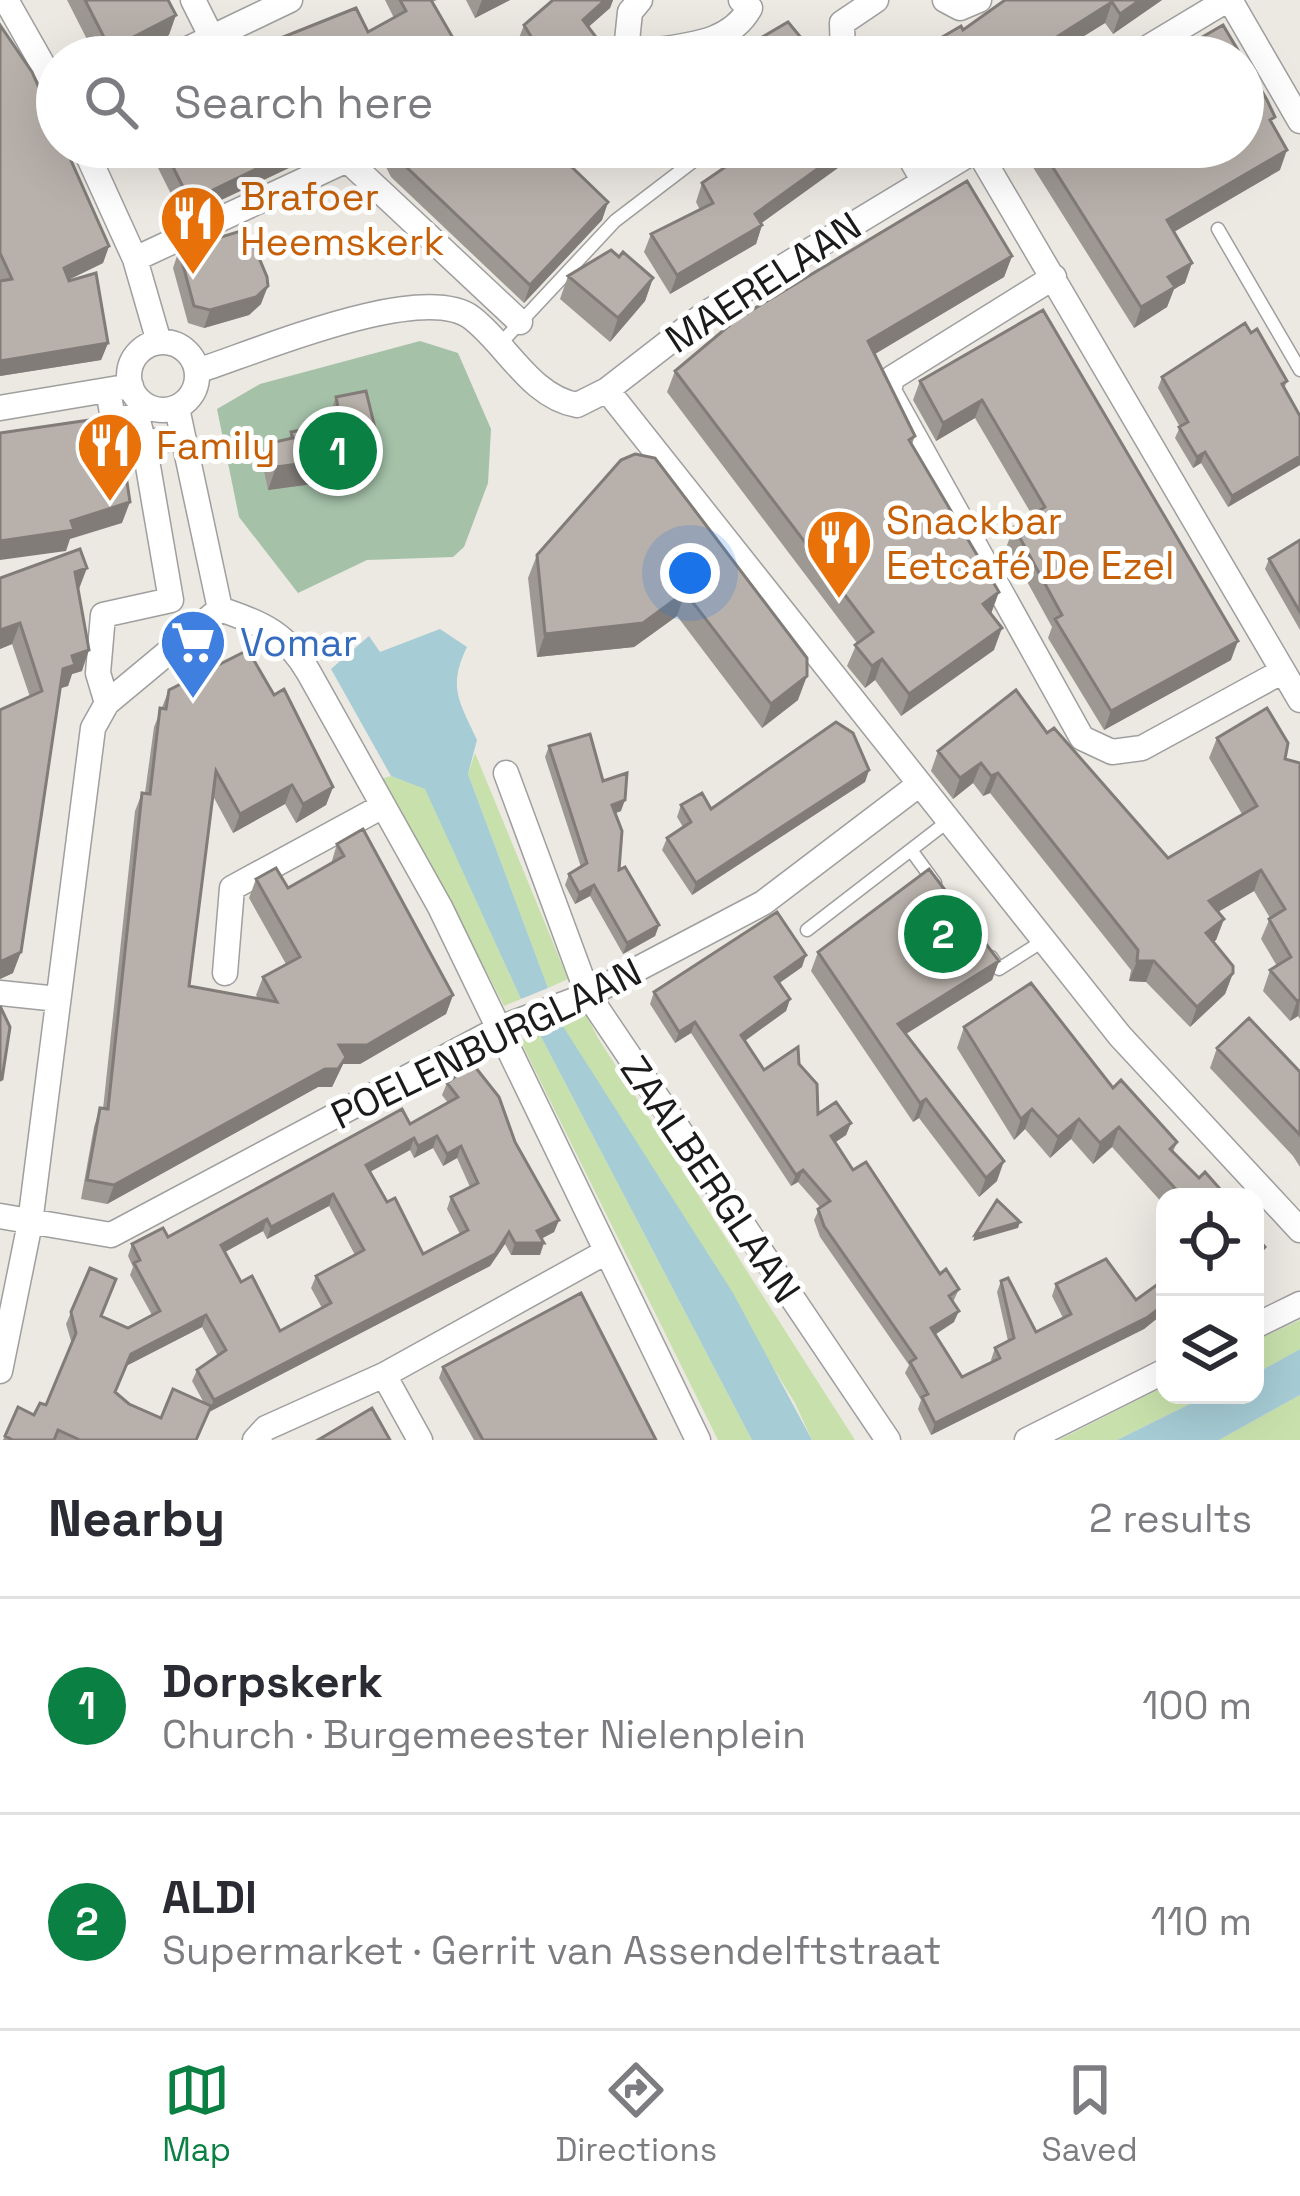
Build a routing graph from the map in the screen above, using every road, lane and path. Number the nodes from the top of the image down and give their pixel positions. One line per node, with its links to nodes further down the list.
1 (6, 0): 17 (street)
2 (193, 0): 10 (street)
3 (290, 0): 11 (street)
4 (640, 0): 12 (street)
5 (741, 0): 13 (street)
6 (876, 0): 14 (street)
7 (945, 0): 8 (street)
8 (980, 0)
9 (1228, 0): 15 (street); 16 (street)
10 (212, 36)
11 (235, 36)
12 (628, 36)
13 (725, 36)
14 (842, 36)
15 (1167, 36)
16 (1249, 36)
17 (36, 53)
18 (1264, 61): 19 (street)
19 (1300, 122)
20 (94, 168): 29 (street)
21 (330, 168): 29 (street)
22 (356, 168): 31 (street)
23 (684, 168): 31 (lane)
24 (916, 168): 27 (street)
25 (944, 168): 27 (street, MAERELAAN)
26 (991, 168): 30 (street)
27 (923, 180): 37 (street, MAERELAAN)
28 (1218, 229): 34 (lane)
29 (135, 259): 32 (street)
30 (1054, 278): 44 (street); 44 (street)
31 (520, 322): 33 (lane)
32 (160, 342): 35 (street); 36 (street)
33 (499, 345): 35 (street); 37 (street)
34 (1300, 370)
35 (197, 371): 39 (street)
36 (119, 388): 38 (street); 39 (street); 41 (street)
37 (607, 391): 48 (street)
38 (0, 408)
39 (177, 408): 40 (street)
40 (183, 436): 41 (street); 42 (street)
41 (144, 443): 43 (street)
42 (218, 599): 43 (street); 46 (street); 49 (street)
43 (171, 600): 46 (street)
44 (1283, 671): 45 (street)
45 (1300, 700)
46 (106, 703): 59 (street)
47 (506, 773): 58 (street, ZAALBERGLAAN)
48 (917, 786): 50 (street); 58 (street, POELENBURGLAAN)
49 (383, 806): 56 (street); 60 (street)
50 (947, 822): 51 (lane); 55 (street)
51 (911, 850): 52 (lane); 53 (lane)
52 (951, 904)
53 (807, 930)
54 (978, 940): 55 (lane)
55 (1043, 941): 63 (street)
56 (225, 973)
57 (0, 994): 59 (street)
58 (588, 995): 60 (street, POELENBURGLAAN); 73 (street, ZAALBERGLAAN)
59 (58, 999): 62 (street)
60 (500, 1028): 62 (street, POELENBURGLAAN); 64 (street)
61 (0, 1216): 62 (street, POELENBURGLAAN)
62 (30, 1223): 67 (street)
63 (1300, 1230)
64 (606, 1252): 68 (street); 72 (street)
65 (1300, 1304): 66 (street)
66 (1264, 1322)
67 (0, 1371)
68 (384, 1375): 70 (street); 71 (street)
69 (1156, 1376): 74 (street)
70 (255, 1440)
71 (420, 1440)
72 (698, 1440)
73 (887, 1440)
74 (1027, 1440)

